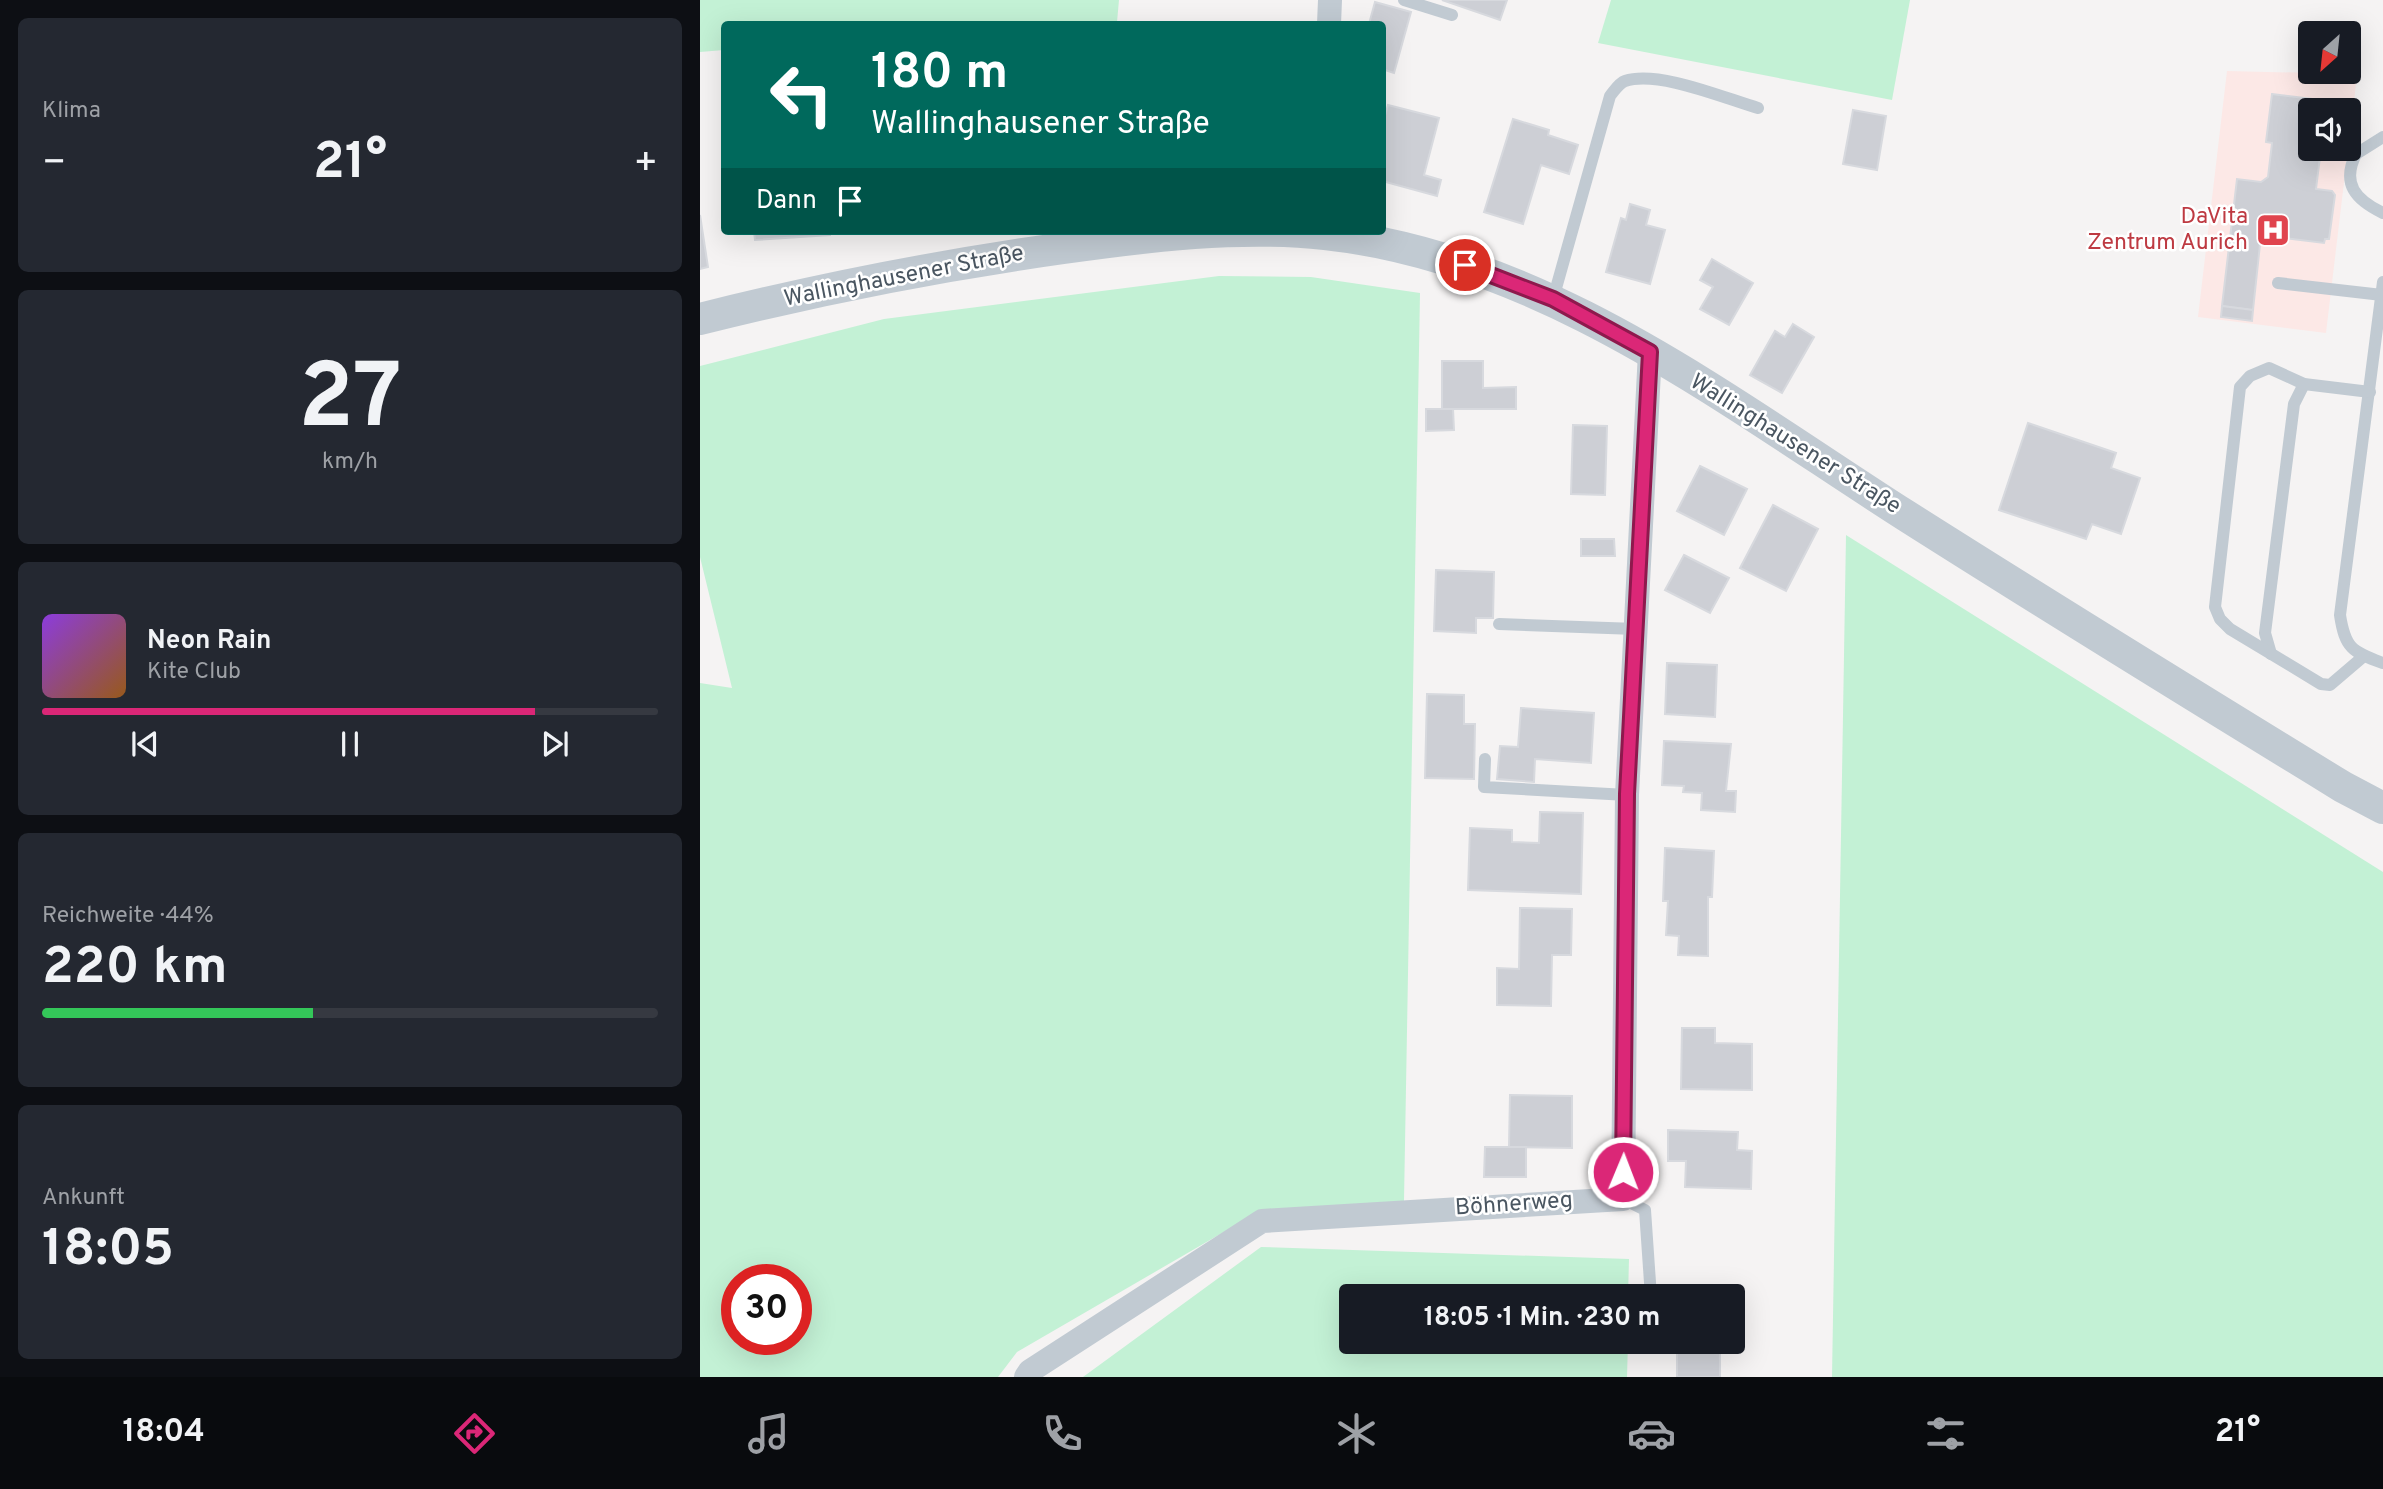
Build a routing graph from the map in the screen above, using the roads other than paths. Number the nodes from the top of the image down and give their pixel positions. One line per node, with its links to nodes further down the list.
1 (1330, 0): 4 (street)
2 (1404, 0): 3 (lane)
3 (1452, 15)
4 (1329, 21)
5 (1758, 108): 12 (lane)
6 (2383, 137): 7 (lane)
7 (2383, 214)
8 (1192, 235): 13 (street, Wallinghausener Straße)
9 (1337, 235): 12 (street, Wallinghausener Straße)
10 (2278, 283): 11 (lane)
11 (2382, 288): 16 (lane)
12 (1553, 299): 14 (street, Wallinghausener Straße)
13 (700, 319)
14 (1650, 352): 18 (street); 24 (street, Wallinghausener Straße)
15 (2304, 384): 16 (lane); 19 (lane); 19 (lane)
16 (2370, 391): 20 (lane)
17 (1499, 624): 18 (lane)
18 (1636, 629): 23 (street)
19 (2272, 654): 20 (lane)
20 (2364, 656): 21 (lane)
21 (2383, 663)
22 (1485, 759): 23 (lane)
23 (1627, 794): 25 (street)
24 (2383, 808)
25 (1623, 1199): 26 (lane); 27 (street, Böhnerweg)
26 (1650, 1284)
27 (1026, 1377)

